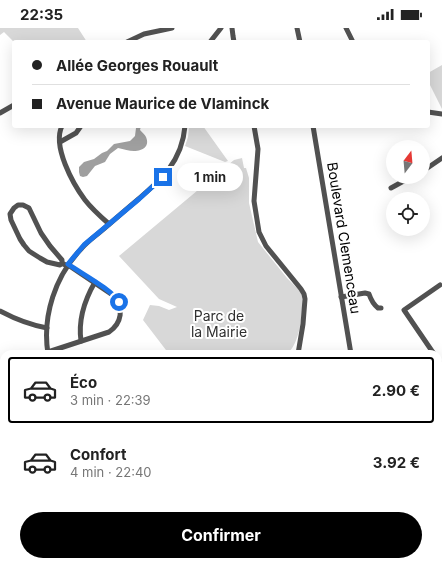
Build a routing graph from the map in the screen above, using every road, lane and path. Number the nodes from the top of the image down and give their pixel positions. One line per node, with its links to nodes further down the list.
1 (172, 28): 6 (street)
2 (221, 28): 8 (street)
3 (232, 28): 9 (street)
4 (297, 28): 10 (street)
5 (346, 28): 11 (street)
6 (163, 29): 7 (street)
7 (131, 40)
8 (212, 40)
9 (234, 40)
10 (300, 40)
11 (352, 40)
12 (12, 106): 14 (street)
13 (430, 112): 15 (street)
14 (0, 113)
15 (442, 114)
16 (61, 128): 21 (street)
17 (80, 128): 21 (street)
18 (185, 128): 26 (street)
19 (254, 128): 38 (street)
20 (313, 128): 31 (street, Boulevard Clemenceau)
21 (60, 142): 26 (street)
22 (442, 158): 23 (street)
23 (430, 166)
24 (398, 184): 25 (street)
25 (391, 188)
26 (109, 224): 28 (street)
27 (62, 263): 27 (street); 28 (street)
28 (68, 265): 29 (street); 34 (street)
29 (95, 282): 35 (street); 35 (street)
30 (440, 286): 40 (street)
31 (341, 297): 32 (street); 39 (street, Boulevard Clemenceau)
32 (381, 308)
33 (0, 310): 34 (street)
34 (47, 328): 36 (street)
35 (81, 341): 37 (street)
36 (48, 350)
37 (56, 350)
38 (299, 350)
39 (350, 350)
40 (431, 350)

